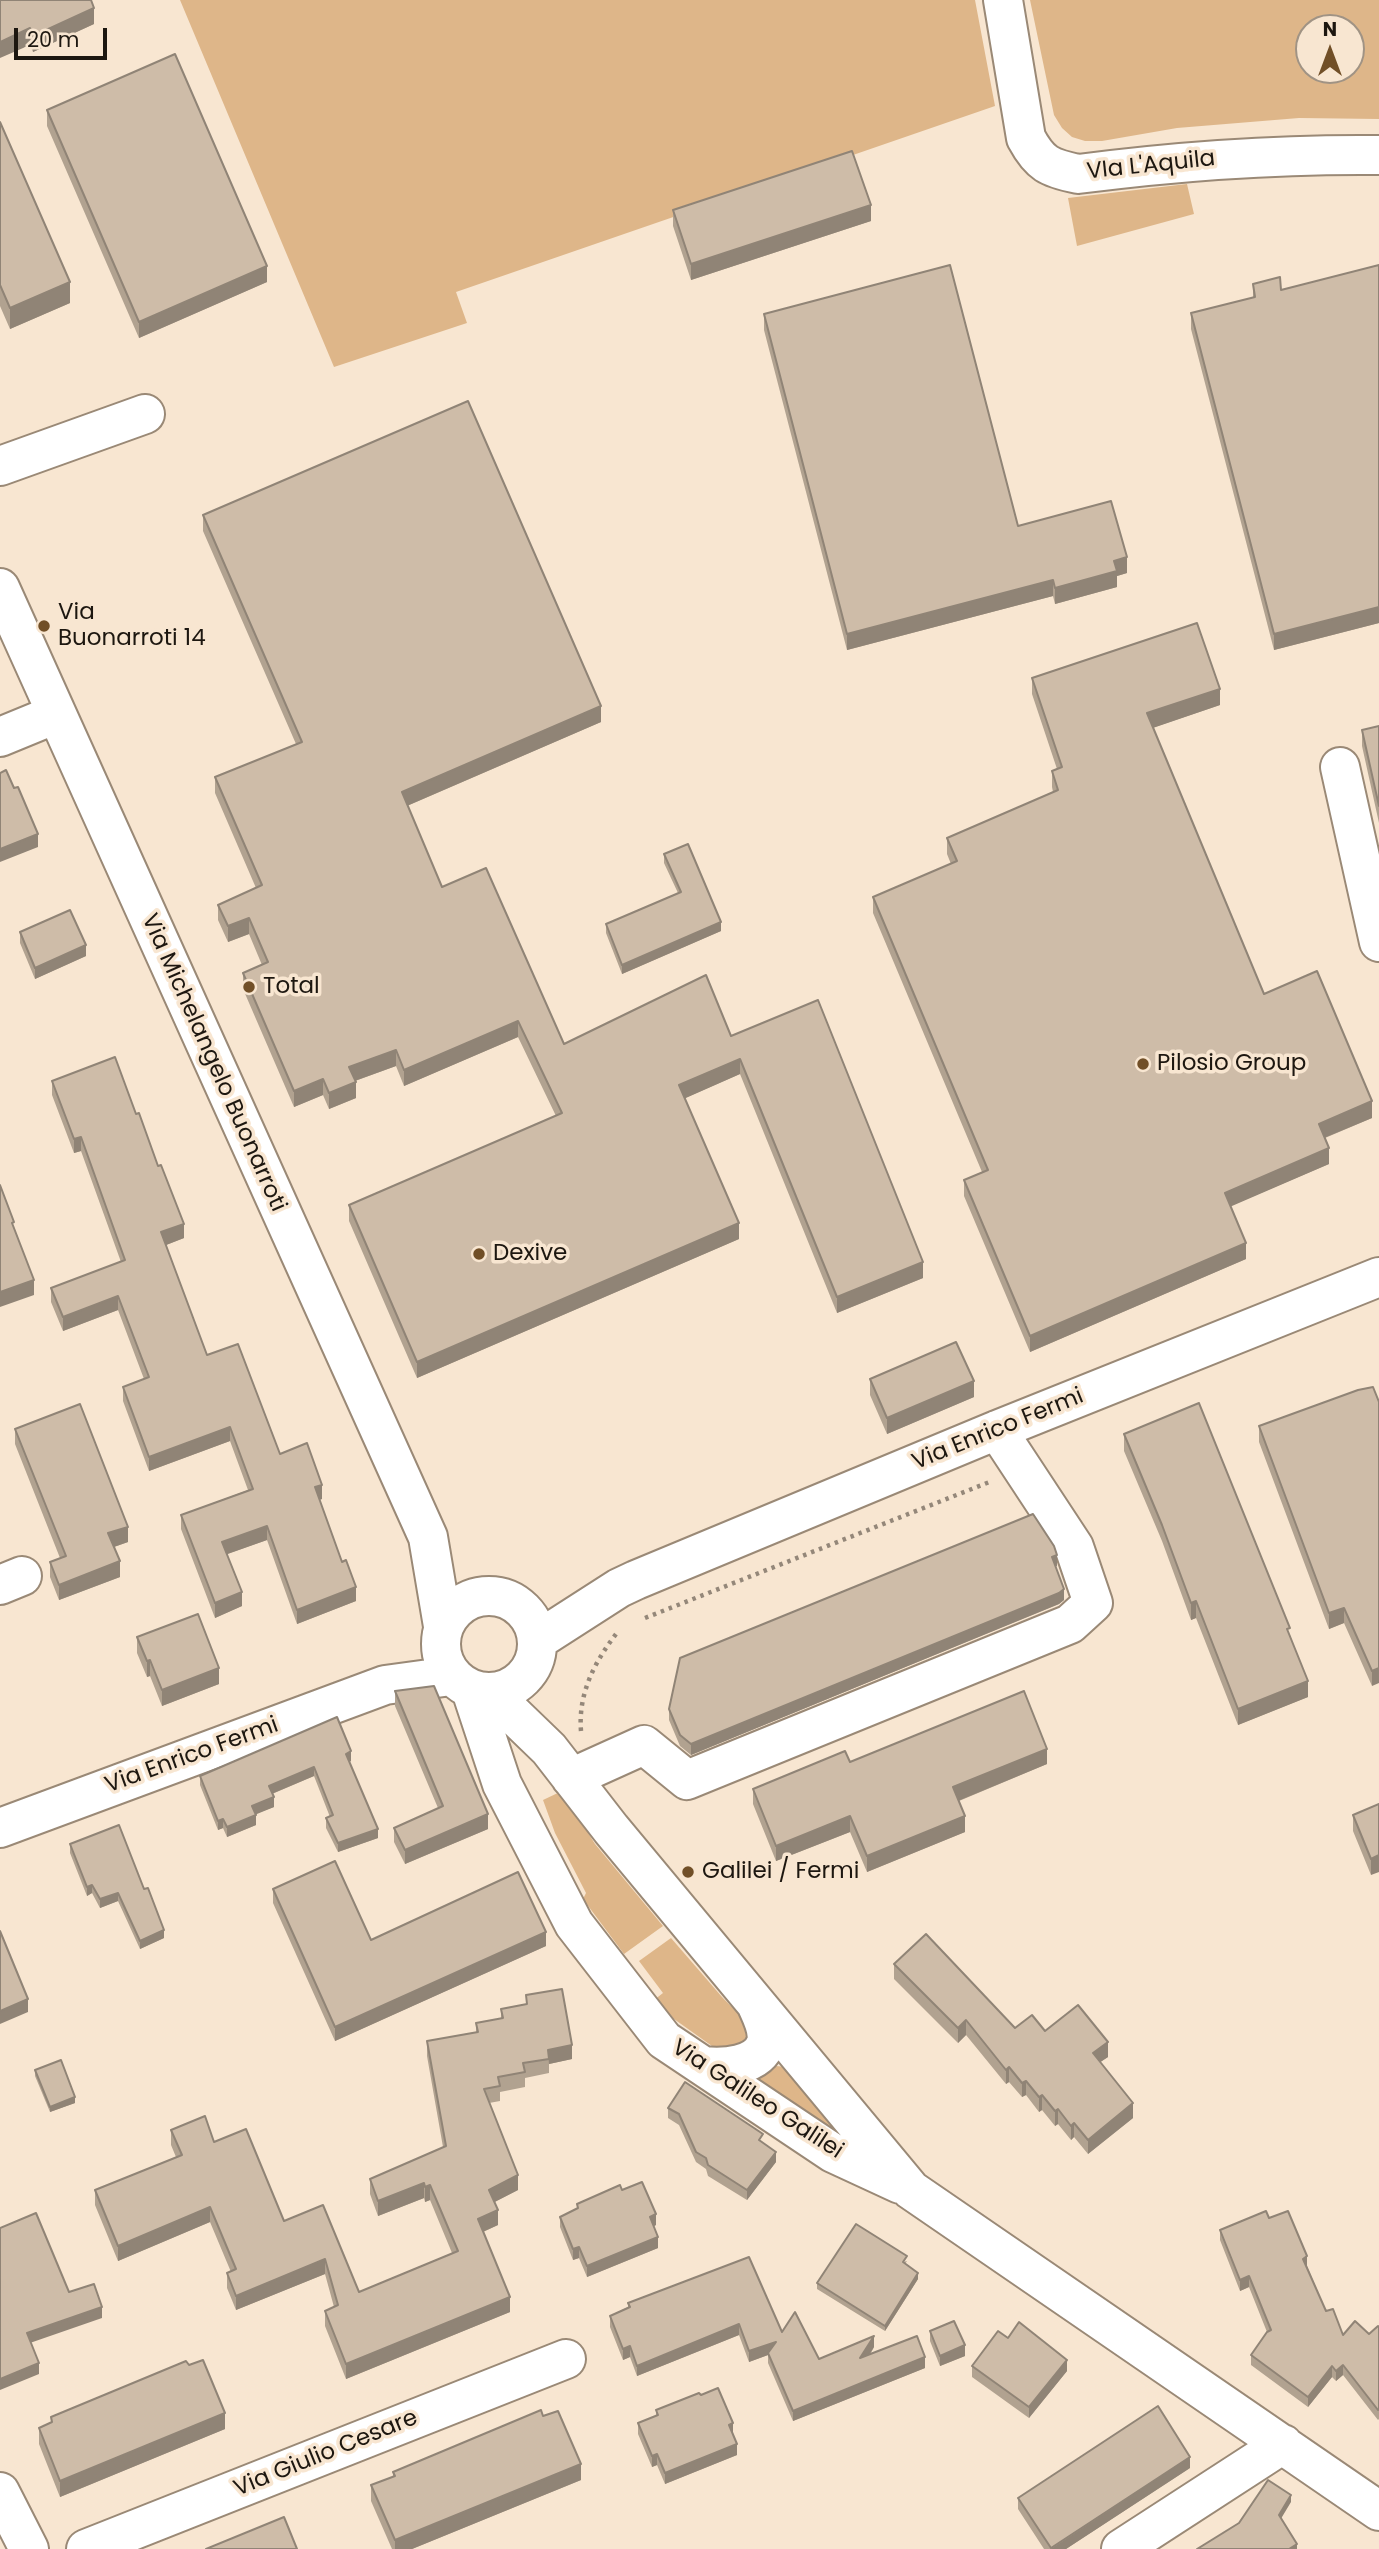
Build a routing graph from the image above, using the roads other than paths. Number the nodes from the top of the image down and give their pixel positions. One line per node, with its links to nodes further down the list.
1 (1004, 5): 2 (street, VIa L'Aquila)
2 (1379, 155)
3 (145, 414): 4 (street)
4 (0, 466)
5 (0, 588): 6 (street, Via Michelangelo Buonarroti)
6 (55, 714): 7 (street); 12 (street, Via Michelangelo Buonarroti)
7 (0, 737)
8 (1340, 767): 9 (street)
9 (1379, 942)
10 (1379, 1277): 11 (street, Via Enrico Fermi)
11 (997, 1430): 13 (street, Via Enrico Fermi); 19 (street)
12 (428, 1537): 14 (street, Via Michelangelo Buonarroti); 15 (street, Via Michelangelo Buonarroti)
13 (619, 1588): 14 (street, Via Enrico Fermi); 16 (street, Via Enrico Fermi)
14 (503, 1598): 15 (street); 16 (street)
15 (441, 1632): 17 (street, Via Enrico Fermi); 18 (street)
16 (535, 1653): 18 (street); 19 (street, Via Galileo Galilei)
17 (385, 1685): 18 (street, Via Enrico Fermi); 20 (street, Via Enrico Fermi)
18 (471, 1686): 19 (street, Via Galileo Galilei); 22 (street, Via Galileo Galilei)
19 (567, 1755): 21 (street, Via Galileo Galilei)
20 (0, 1828)
21 (757, 2006): 22 (street); 23 (street, Via Galileo Galilei)
22 (704, 2066): 23 (street, Via Galileo Galilei)
23 (911, 2190): 25 (street, Via Galileo Galilei)
24 (566, 2359): 29 (street, Via Giulio Cesare)
25 (1283, 2444): 27 (street, Via Galileo Galilei); 30 (street)
26 (0, 2492): 28 (street)
27 (1379, 2511)
28 (29, 2549)
29 (86, 2549)
30 (1121, 2549)

